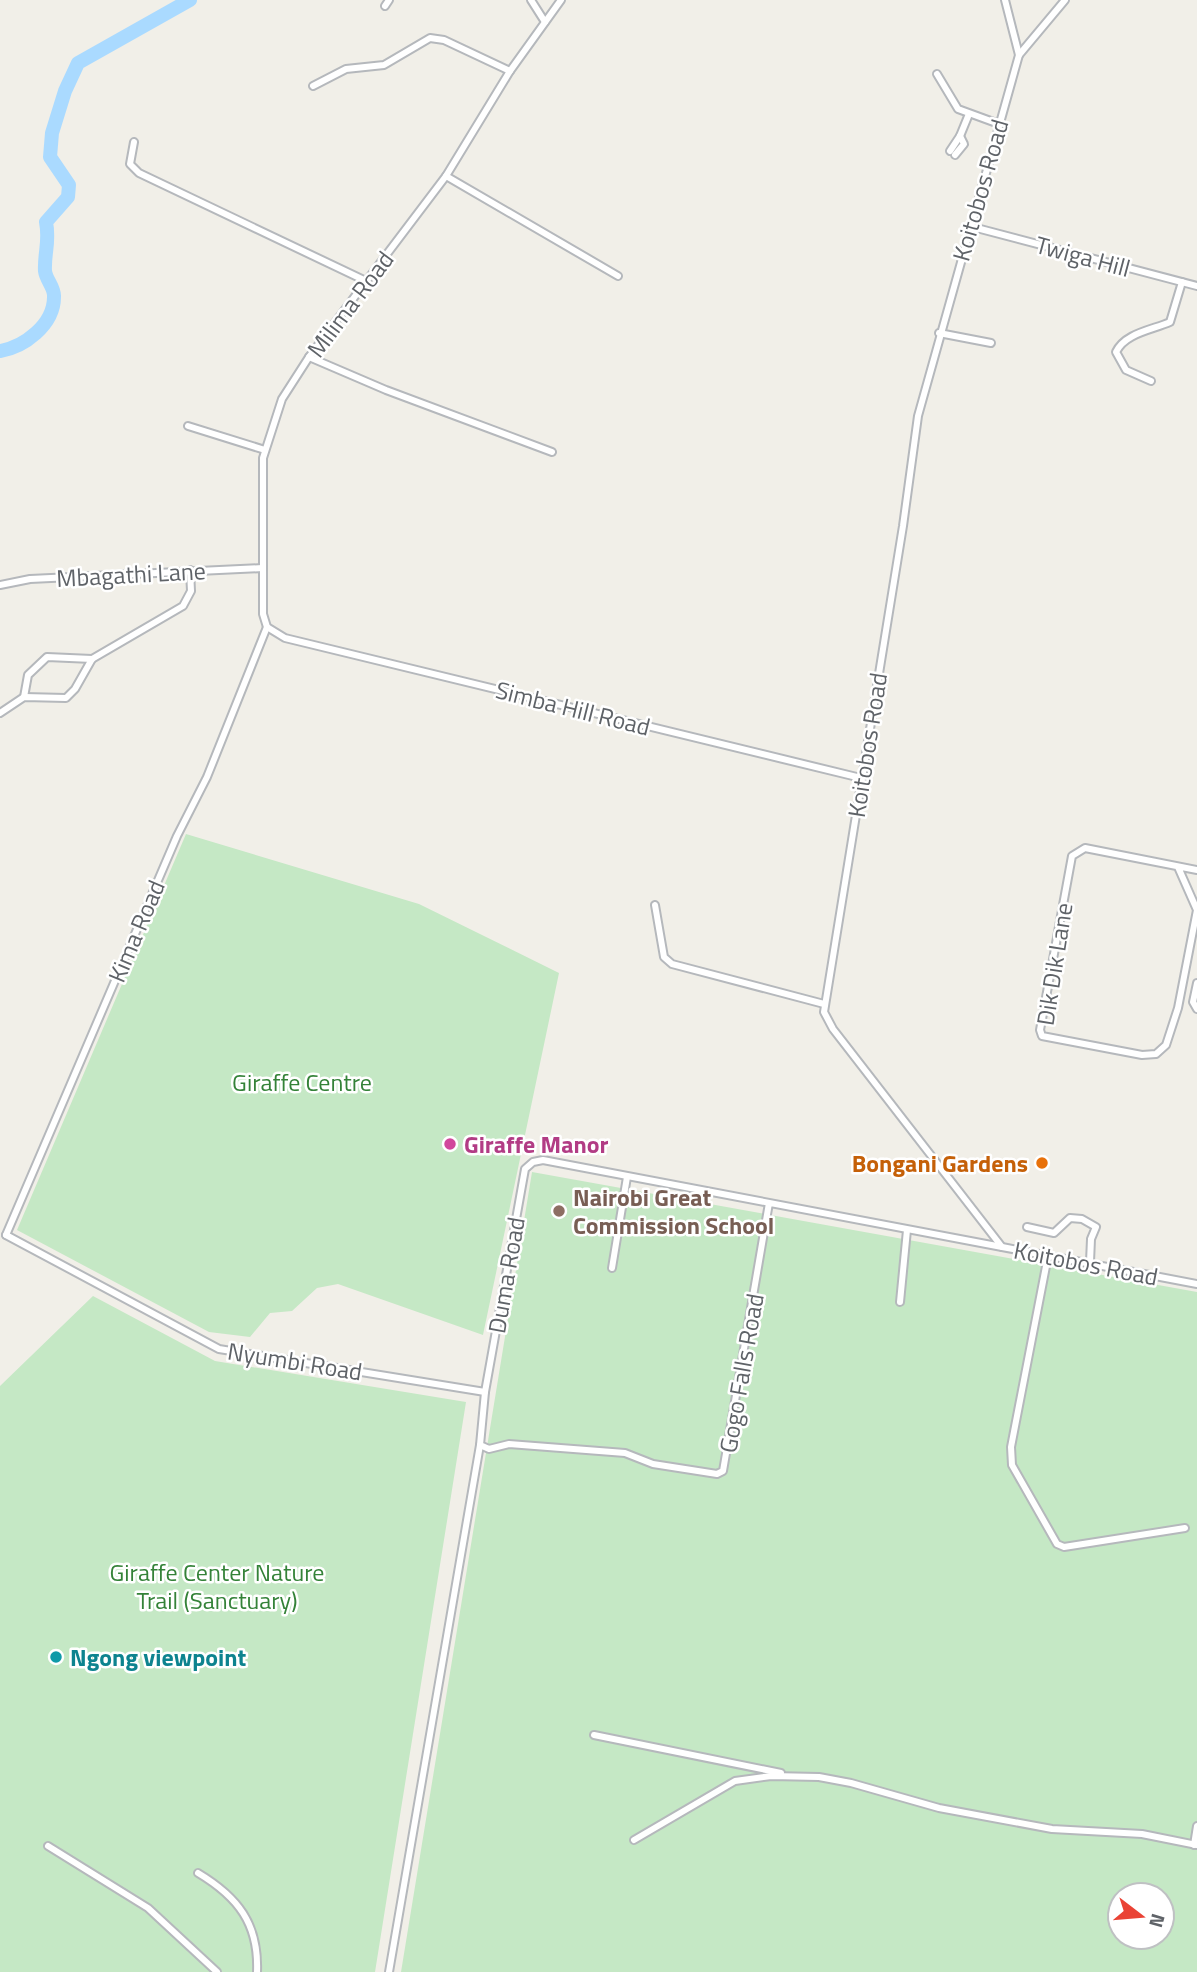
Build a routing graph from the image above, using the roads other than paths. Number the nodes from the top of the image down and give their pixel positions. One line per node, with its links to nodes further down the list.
1 (531, 0): 5 (street)
2 (561, 0): 5 (street, Milima Road)
3 (1005, 0): 6 (street)
4 (1065, 0): 6 (street)
5 (545, 22): 7 (street, Milima Road)
6 (1019, 55): 11 (street, Koitobos Road)
7 (510, 71): 9 (street); 14 (street, Milima Road)
8 (932, 85): 10 (street)
9 (313, 86)
10 (970, 114): 11 (street); 13 (street)
11 (999, 124): 15 (street, Koitobos Road)
12 (134, 142): 17 (street)
13 (952, 153)
14 (446, 176): 16 (street); 17 (street, Milima Road)
15 (969, 226): 18 (street, Twiga Hill); 20 (street, Koitobos Road)
16 (618, 276)
17 (366, 281): 22 (street, Milima Road)
18 (1182, 282): 19 (street, Twiga Hill); 23 (street)
19 (1197, 286)
20 (939, 334): 21 (street); 34 (street, Koitobos Road)
21 (991, 343)
22 (309, 357): 25 (street, Milima Road); 26 (street)
23 (1151, 381)
24 (188, 426): 25 (street)
25 (265, 450): 27 (street, Milima Road)
26 (552, 452)
27 (263, 568): 28 (street, Mbagathi Lane); 30 (street, Milima Road)
28 (190, 570): 29 (street, Mbagathi Lane); 31 (street)
29 (0, 585)
30 (267, 627): 34 (street, Simba Hill Road); 45 (street, Kima Road)
31 (92, 659): 32 (street); 32 (street)
32 (24, 697): 33 (street)
33 (0, 713)
34 (861, 778): 39 (street, Koitobos Road)
35 (1178, 867): 35 (street, Dik Dik Lane); 36 (street, Dik Dik Lane)
36 (1197, 870)
37 (655, 905): 39 (street)
38 (1197, 983): 40 (street)
39 (824, 1004): 46 (street, Koitobos Road)
40 (1197, 1009)
41 (627, 1177): 42 (street); 49 (street); 52 (street, Duma Road)
42 (769, 1203): 44 (street); 53 (street, Gogo Falls Road)
43 (1027, 1227): 48 (street)
44 (907, 1230): 46 (street); 51 (street)
45 (3, 1236): 52 (street, Nyumbi Road)
46 (1002, 1247): 47 (street, Koitobos Road)
47 (1048, 1256): 48 (street, Koitobos Road); 54 (street)
48 (1090, 1262): 50 (street, Koitobos Road)
49 (612, 1268)
50 (1197, 1284)
51 (900, 1302)
52 (485, 1392): 53 (street, Duma Road)
53 (481, 1445): 64 (street, Duma Road)
54 (1185, 1528)
55 (594, 1735): 56 (street)
56 (799, 1777): 58 (street); 59 (street)
57 (1197, 1826): 59 (street)
58 (634, 1840)
59 (1195, 1845)
60 (48, 1846): 62 (street)
61 (198, 1873): 63 (street)
62 (217, 1972)
63 (257, 1972)
64 (389, 1972)

